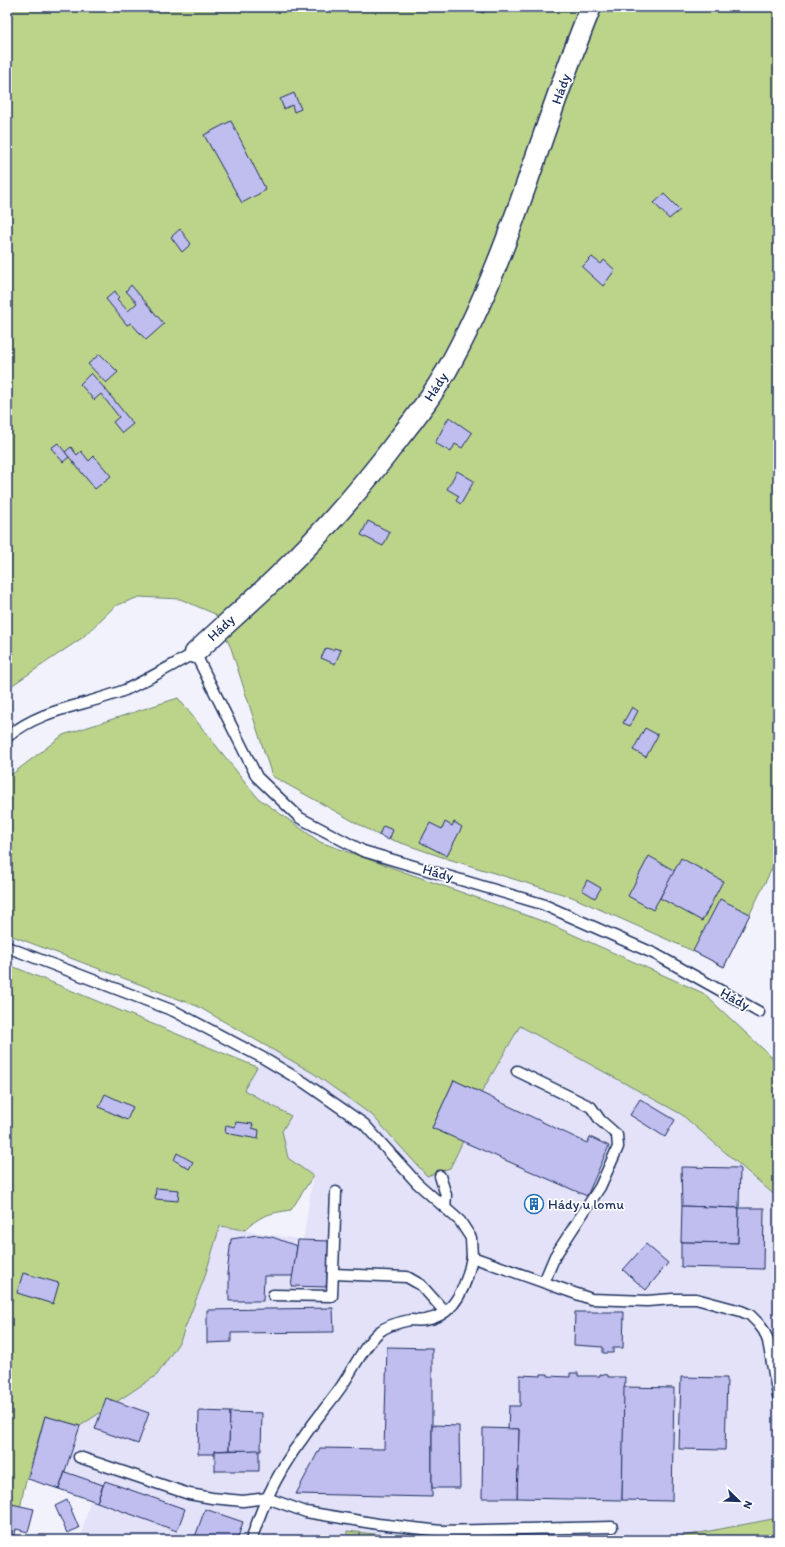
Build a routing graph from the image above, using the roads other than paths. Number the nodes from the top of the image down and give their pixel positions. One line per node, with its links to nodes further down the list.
1 (591, 7): 2 (street, Hády)
2 (195, 653): 3 (lane); 5 (lane, Hády)
3 (7, 738)
4 (7, 948): 9 (lane)
5 (759, 1012)
6 (517, 1072): 12 (lane)
7 (440, 1176): 9 (lane)
8 (336, 1192): 11 (lane)
9 (445, 1208): 10 (lane)
10 (472, 1257): 12 (lane); 14 (lane)
11 (333, 1274): 13 (lane); 14 (lane)
12 (544, 1282): 15 (lane)
13 (272, 1295)
14 (445, 1312): 17 (lane)
15 (778, 1396)
16 (79, 1458): 17 (lane)
17 (267, 1498): 18 (lane); 19 (lane)
18 (612, 1527)
19 (250, 1540)

